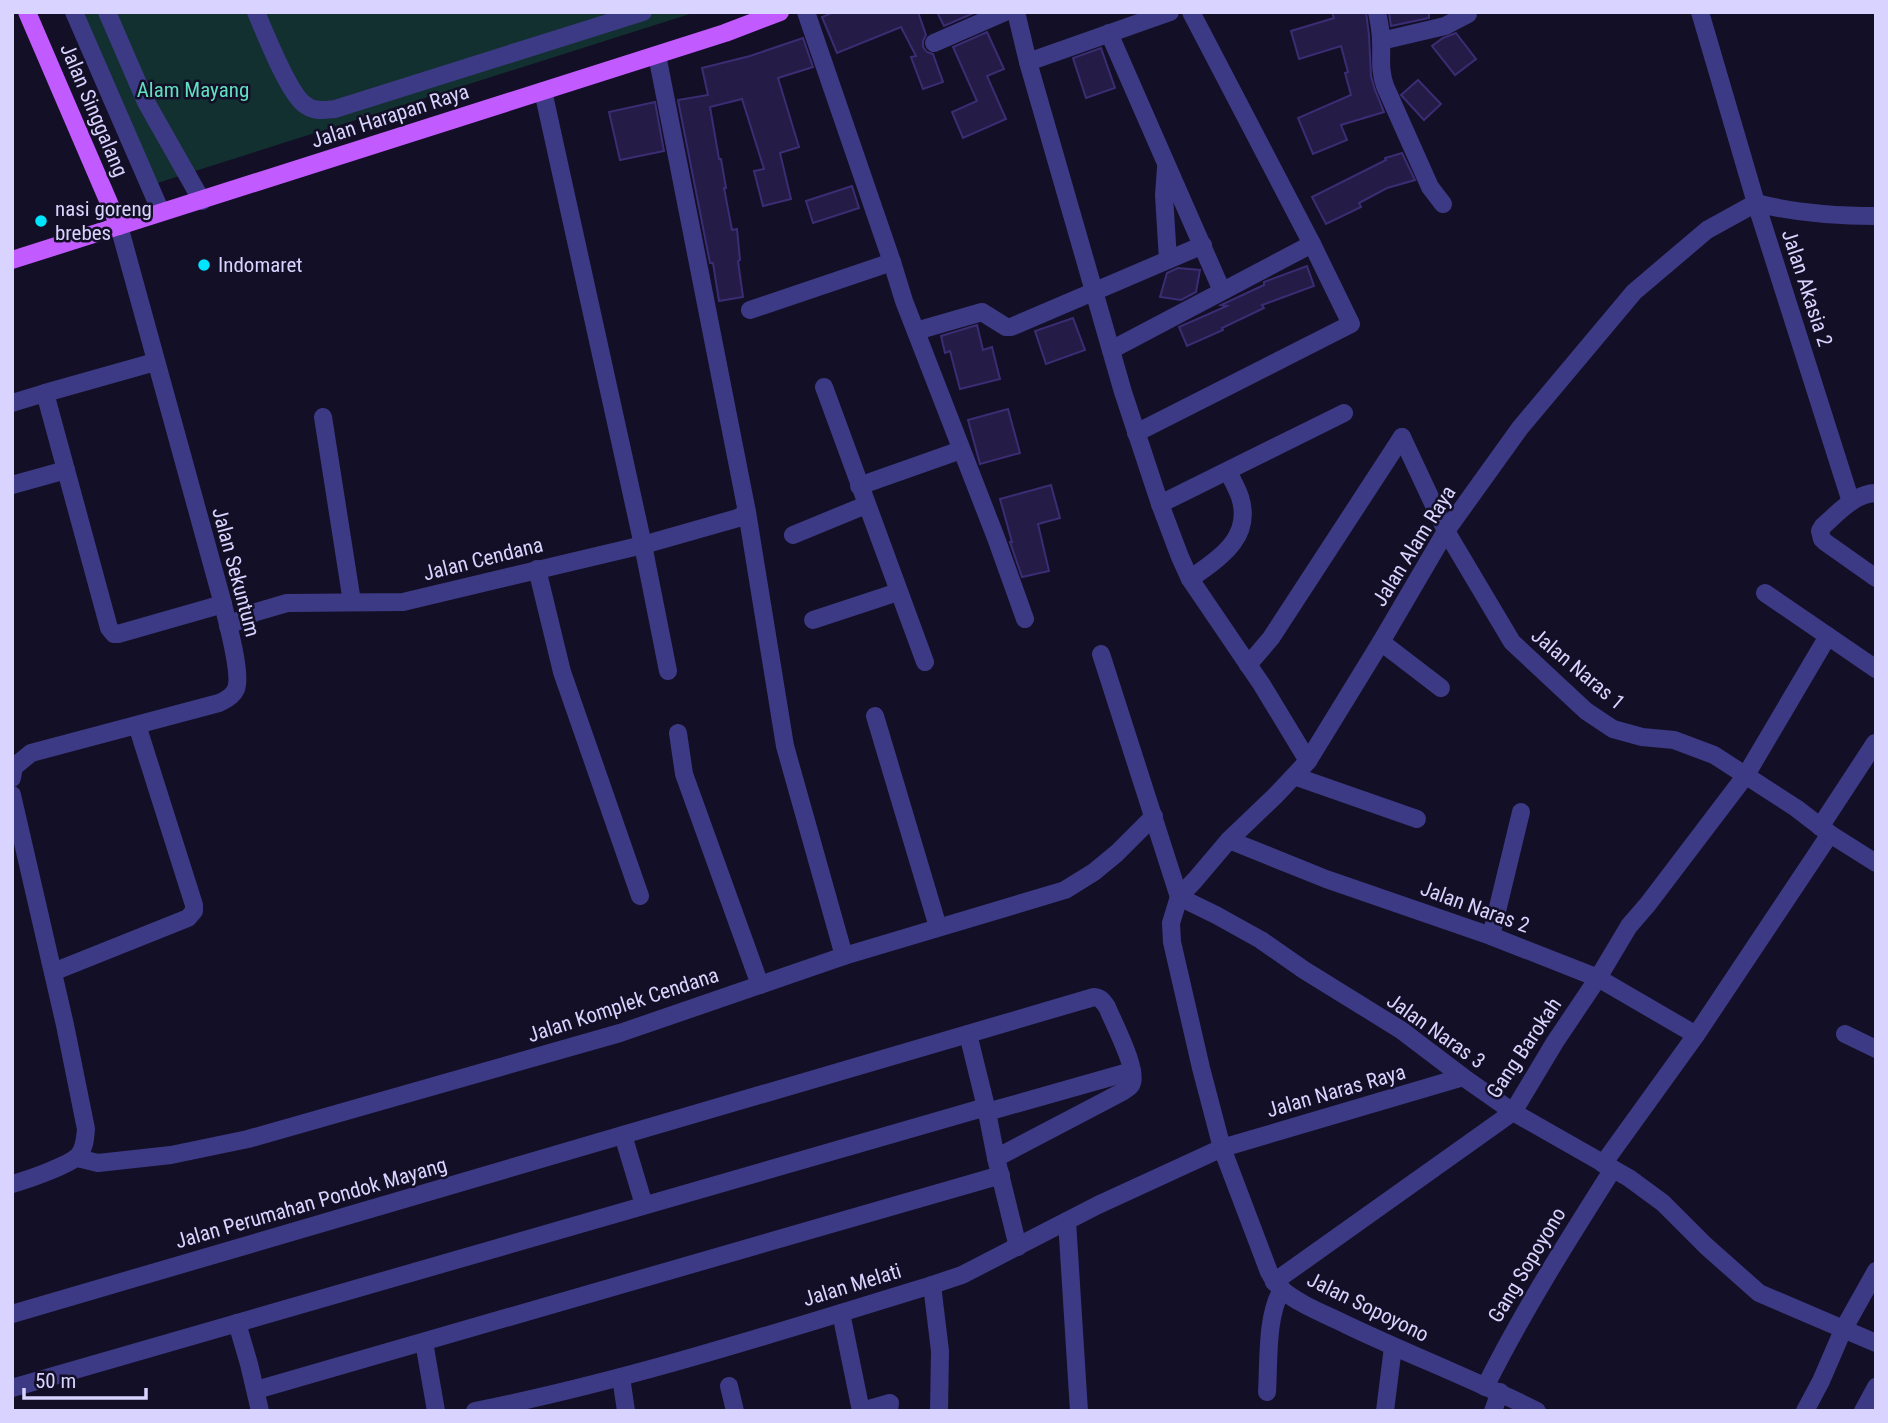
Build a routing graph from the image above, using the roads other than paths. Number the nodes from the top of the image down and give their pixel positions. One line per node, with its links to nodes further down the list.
1 (27, 12): 28 (main road, Jalan Singgalang)
2 (74, 12): 26 (street)
3 (107, 12): 23 (street)
4 (256, 12): 15 (street)
5 (643, 12): 15 (street)
6 (780, 12): 19 (main road, Jalan Harapan Raya)
7 (806, 12): 33 (street)
8 (1005, 12): 18 (street)
9 (1016, 12): 20 (street)
10 (1170, 12): 16 (street)
11 (1191, 12): 29 (street)
12 (1377, 12): 17 (street)
13 (1700, 12): 24 (street)
14 (1468, 14): 17 (street)
15 (604, 18)
16 (1109, 33): 20 (street); 22 (street)
17 (1381, 41): 25 (street)
18 (934, 43)
19 (657, 55): 21 (main road, Jalan Harapan Raya); 55 (street)
20 (1028, 62): 35 (street)
21 (543, 91): 23 (main road, Jalan Harapan Raya); 58 (street)
22 (1167, 165): 30 (street); 32 (street)
23 (202, 201): 26 (main road, Jalan Harapan Raya)
24 (1756, 203): 27 (street, Jalan Akasia 2); 52 (street, Jalan Akasia 2); 56 (street, Jalan Alam Raya)
25 (1443, 204)
26 (161, 212): 28 (main road, Jalan Harapan Raya)
27 (1876, 216)
28 (118, 226): 31 (main road, Jalan Harapan Raya); 39 (street, Jalan Sekuntum)
29 (1312, 244): 34 (street); 45 (street)
30 (1202, 245): 32 (street); 34 (street)
31 (12, 260)
32 (1168, 260): 35 (street)
33 (892, 262): 36 (street); 37 (street)
34 (1222, 291): 38 (street)
35 (1095, 292): 37 (street); 38 (street)
36 (750, 310)
37 (916, 331): 46 (street)
38 (1111, 350): 45 (street)
39 (155, 362): 41 (street); 65 (street, Jalan Sekuntum)
40 (824, 387): 50 (street)
41 (45, 393): 42 (street); 47 (street)
42 (12, 403)
43 (1344, 413): 48 (street)
44 (323, 417): 64 (street)
45 (1136, 433): 53 (street)
46 (961, 450): 50 (street); 67 (street)
47 (66, 470): 49 (street); 65 (street)
48 (1228, 471): 53 (street); 61 (street)
49 (12, 485)
50 (859, 486): 54 (street)
51 (1876, 493): 52 (street)
52 (1851, 502): 60 (street)
53 (1160, 504): 61 (street)
54 (866, 505): 57 (street); 62 (street)
55 (747, 512): 58 (street, Jalan Cendana); 96 (street)
56 (1446, 531): 70 (street, Jalan Alam Raya); 73 (street, Jalan Naras 1); 83 (street, Jalan Naras 1)
57 (793, 535)
58 (643, 545): 59 (street, Jalan Cendana); 75 (street)
59 (537, 569): 64 (street, Jalan Cendana); 92 (street)
60 (1876, 578)
61 (1190, 579): 73 (street)
62 (898, 592): 66 (street); 72 (street)
63 (1765, 593): 69 (street)
64 (352, 601): 68 (street, Jalan Cendana)
65 (223, 604): 68 (street, Jalan Sekuntum)
66 (813, 620)
67 (1025, 620)
68 (228, 626): 78 (street, Jalan Sekuntum)
69 (1828, 635): 74 (street); 83 (street, Gang Barokah)
70 (1381, 642): 76 (street); 81 (street, Jalan Alam Raya)
71 (1101, 654): 87 (street)
72 (925, 662)
73 (1248, 664): 81 (street)
74 (1876, 669)
75 (668, 671)
76 (1441, 688)
77 (875, 716): 94 (street)
78 (137, 725): 82 (street, Jalan Sekuntum); 97 (street)
79 (678, 733): 99 (street)
80 (1875, 743): 89 (street, Gang Sopoyono)
81 (1308, 761): 84 (street, Jalan Alam Raya)
82 (13, 770)
83 (1746, 775): 89 (street, Jalan Naras 1); 98 (street, Gang Barokah)
84 (1294, 776): 88 (street); 90 (street, Jalan Alam Raya)
85 (12, 795): 97 (street)
86 (1521, 813): 95 (street)
87 (1154, 816): 93 (street); 94 (street, Jalan Komplek Cendana)
88 (1417, 818)
89 (1825, 830): 91 (street, Jalan Naras 1); 102 (street, Gang Sopoyono)
90 (1229, 840): 93 (street, Jalan Alam Raya); 95 (street, Jalan Naras 2)
91 (1876, 863)
92 (639, 896)
93 (1179, 897): 105 (street, Jalan Naras 3); 109 (street, Jalan Alam Raya)
94 (937, 927): 96 (street, Jalan Komplek Cendana)
95 (1491, 936): 98 (street, Jalan Naras 2)
96 (844, 956): 99 (street, Jalan Komplek Cendana)
97 (53, 972): 110 (street)
98 (1598, 978): 102 (street, Jalan Naras 2); 107 (street, Gang Barokah)
99 (760, 985): 110 (street, Jalan Komplek Cendana)
100 (968, 1034): 104 (street, Jalan Perumahan Pondok Mayang); 106 (street); 108 (street, Jalan Perumahan Pondok Mayang)
101 (1846, 1034): 103 (street)
102 (1696, 1035): 111 (street, Gang Sopoyono)
103 (1876, 1049)
104 (1132, 1071): 106 (street); 112 (street)
105 (1463, 1077): 107 (street, Jalan Naras 3); 109 (street, Jalan Naras Raya)
106 (986, 1110): 112 (street); 114 (street)
107 (1513, 1112): 111 (street, Jalan Naras 3); 119 (street, Gang Barokah)
108 (623, 1135): 114 (street); 121 (street, Jalan Perumahan Pondok Mayang)
109 (1223, 1148): 115 (street, Jalan Melati); 119 (street, Jalan Sopoyono)
110 (77, 1158): 113 (street)
111 (1608, 1166): 123 (street, Jalan Naras 3); 131 (street, Gang Sopoyono)
112 (998, 1167): 116 (street); 124 (street)
113 (12, 1184)
114 (644, 1205): 122 (street)
115 (1067, 1221): 116 (street, Jalan Melati); 141 (street)
116 (1018, 1247): 118 (street, Jalan Melati)
117 (1876, 1271): 123 (street)
118 (932, 1285): 120 (street, Jalan Melati); 140 (street)
119 (1278, 1285): 126 (street, Jalan Sopoyono); 132 (street)
120 (841, 1313): 127 (street, Jalan Melati); 138 (street)
121 (12, 1314)
122 (237, 1323): 129 (street); 130 (street)
123 (1843, 1330): 125 (street, Jalan Naras 3); 145 (street)
124 (424, 1342): 130 (street); 134 (street)
125 (1876, 1343)
126 (1393, 1347): 131 (street, Jalan Sopoyono); 142 (street)
127 (621, 1377): 135 (street, Jalan Melati); 136 (street)
128 (729, 1386): 137 (street)
129 (12, 1388)
130 (256, 1390): 133 (street)
131 (1493, 1390): 143 (street, Gang Sopoyono); 144 (street, Jalan Sopoyono)
132 (1267, 1392)
133 (260, 1411)
134 (436, 1411)
135 (475, 1411)
136 (626, 1411)
137 (735, 1411)
138 (861, 1411): 139 (street)
139 (889, 1411)
140 (939, 1411)
141 (1079, 1411)
142 (1385, 1411)
143 (1493, 1411)
144 (1537, 1411)
145 (1805, 1411)

